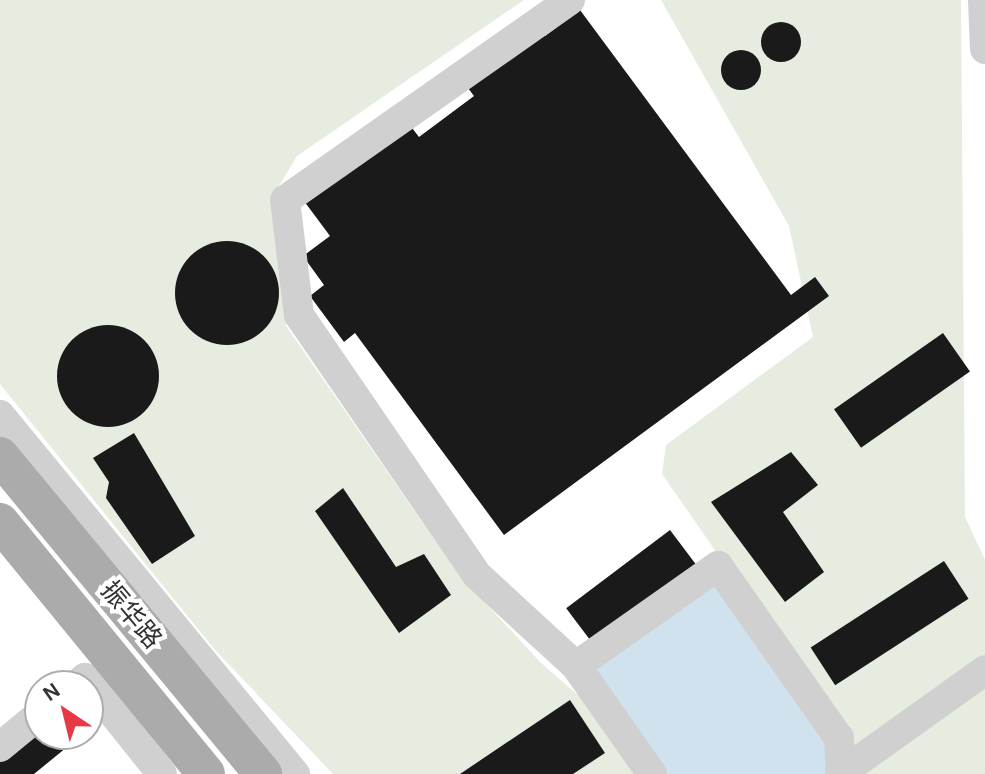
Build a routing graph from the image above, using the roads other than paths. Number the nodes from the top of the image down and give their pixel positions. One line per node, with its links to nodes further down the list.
1 (570, 0): 8 (street)
2 (983, 0): 3 (street)
3 (985, 49)
4 (0, 415): 17 (street)
5 (0, 456): 16 (main road, 振华路)
6 (0, 522): 15 (main road, 振华路)
7 (0, 550): 14 (street)
8 (576, 666): 18 (street); 19 (street)
9 (985, 670): 19 (street)
10 (104, 702): 13 (street)
11 (24, 727): 12 (street)
12 (0, 747)
13 (162, 774)
14 (185, 774)
15 (206, 774)
16 (263, 774)
17 (295, 774)
18 (652, 774)
19 (841, 774)

